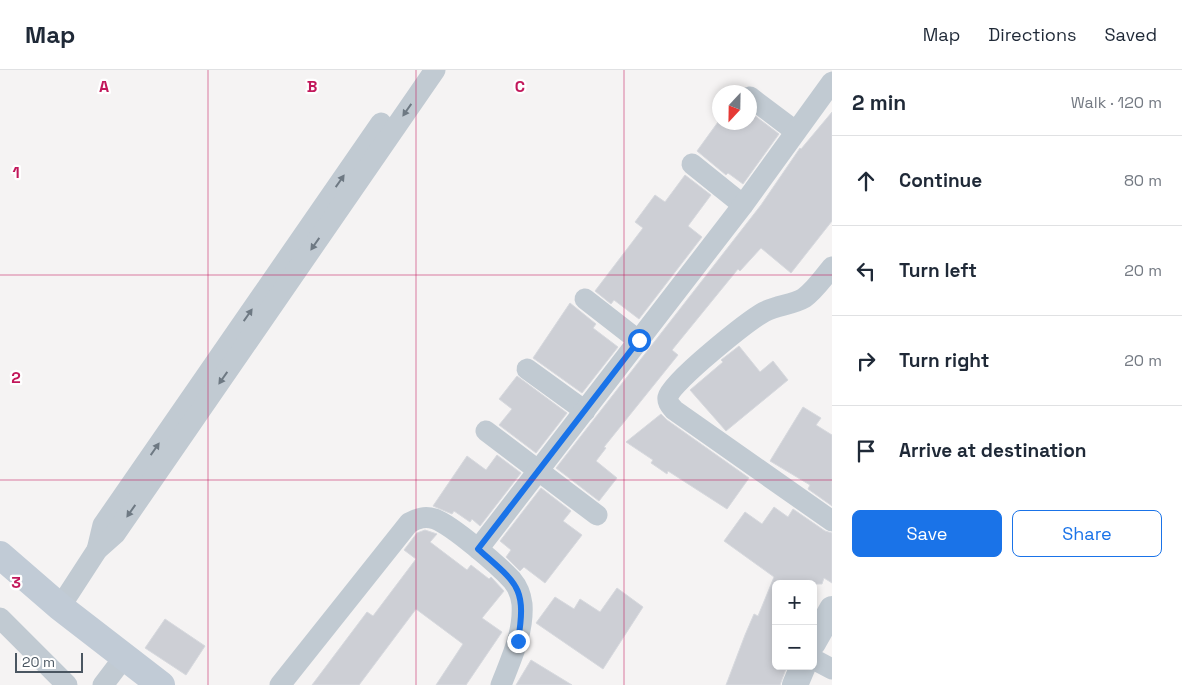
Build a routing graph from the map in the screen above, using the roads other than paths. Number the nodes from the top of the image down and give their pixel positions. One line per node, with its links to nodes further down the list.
1 (417, 70): 18 (street, one-way to 1)
2 (435, 70): 18 (street, one-way to 18)
3 (832, 82): 5 (street)
4 (757, 102): 5 (street)
5 (795, 131): 7 (street)
6 (692, 164): 7 (street)
7 (743, 205): 10 (street)
8 (832, 267): 16 (street)
9 (585, 299): 10 (street)
10 (639, 340): 12 (street)
11 (527, 369): 12 (street)
12 (585, 411): 14 (street)
13 (486, 431): 14 (street)
14 (539, 471): 15 (street); 17 (street)
15 (598, 515)
16 (832, 521)
17 (478, 549): 30 (street); 31 (street)
18 (97, 550): 20 (street)
19 (0, 555): 20 (main road)
20 (60, 607): 27 (main road)
21 (832, 609): 23 (street)
22 (0, 618): 28 (street)
23 (817, 636)
24 (817, 661): 25 (street)
25 (832, 669)
26 (801, 670): 32 (street)
27 (113, 671): 29 (main road)
28 (67, 685)
29 (161, 685)
30 (280, 685)
31 (501, 685)
32 (795, 685)

